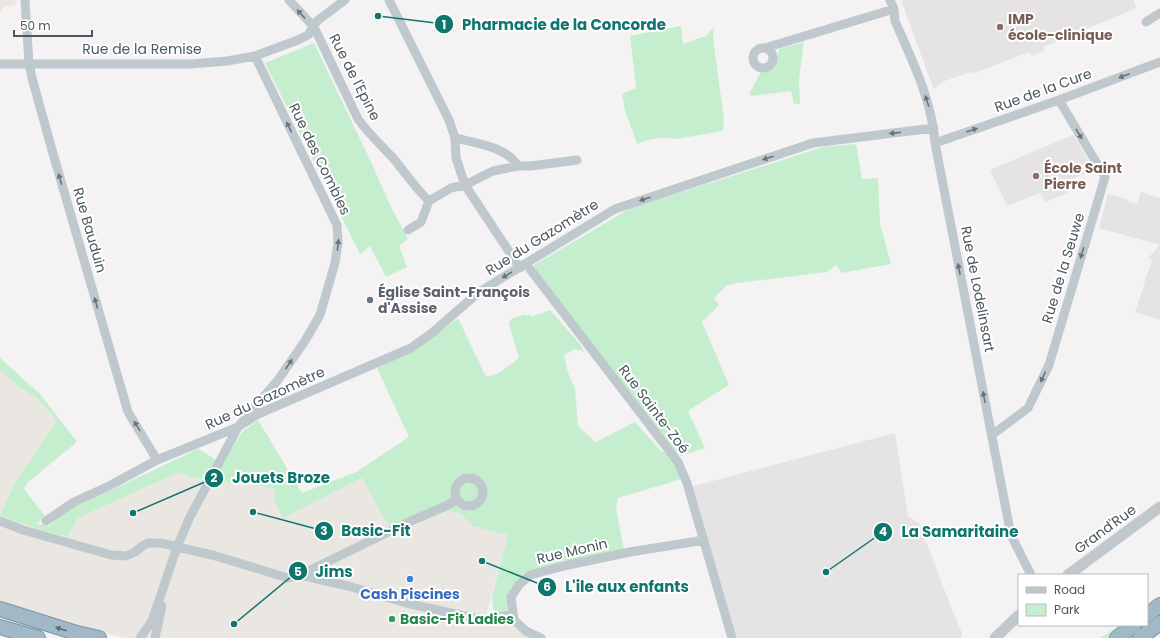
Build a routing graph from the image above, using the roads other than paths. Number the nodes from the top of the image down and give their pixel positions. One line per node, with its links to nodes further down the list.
1 (25, 0): 13 (street, Rue Bauduin)
2 (289, 0): 9 (street, Rue de l'Epine, one-way to 2)
3 (345, 0): 9 (street, Rue de la Remise)
4 (390, 0): 17 (street, Rue Sainte-Zoé)
5 (890, 0): 6 (street, Rue de Lodelinsart)
6 (894, 9): 10 (street); 16 (street, Rue de Lodelinsart, one-way to 6)
7 (1160, 13): 8 (street)
8 (1146, 22)
9 (314, 27): 11 (street, Rue de la Remise); 22 (street, Rue de l'Epine)
10 (765, 48)
11 (255, 56): 13 (street, Rue de la Remise); 25 (street, Rue des Combles, one-way to 11)
12 (1160, 62): 15 (street, Rue de la Cure, one-way to 15)
13 (29, 63): 14 (street, Rue de la Remise); 27 (street, Rue Bauduin, one-way to 13)
14 (0, 64)
15 (1059, 100): 18 (street, Rue de la Cure, one-way to 15); 26 (street, Rue de la Seuwe, one-way to 26)
16 (934, 128): 18 (street, Rue de Lodelinsart); 24 (street, Rue du Gazomètre, one-way to 24)
17 (455, 138): 20 (street); 21 (street, Rue Sainte-Zoé)
18 (935, 143): 26 (street, Rue de Lodelinsart, one-way to 18)
19 (578, 160): 20 (street)
20 (518, 166): 21 (street)
21 (464, 185): 22 (street); 24 (street, Rue Sainte-Zoé)
22 (429, 201): 23 (street)
23 (408, 230)
24 (523, 266): 25 (street, Rue du Gazomètre, one-way to 25); 32 (street, Rue Sainte-Zoé)
25 (238, 427): 27 (street, Rue du Gazomètre); 33 (street, Rue des Combles)
26 (992, 435): 34 (street, Rue de Lodelinsart)
27 (157, 460): 31 (street, Rue du Gazomètre)
28 (457, 499): 36 (street)
29 (1160, 507): 35 (street, Grand'Rue)
30 (0, 521): 33 (street)
31 (46, 521)
32 (704, 540): 39 (street, Rue Monin); 50 (street, Rue Sainte-Zoé)
33 (177, 547): 36 (street); 47 (street, Rue des Combles); 48 (street, Rue des Combles)
34 (1030, 574)
35 (1069, 574)
36 (300, 575): 39 (street)
37 (1160, 605): 40 (highway)
38 (0, 609): 46 (highway, one-way to 38)
39 (513, 614): 49 (street)
40 (1148, 614)
41 (1018, 616): 51 (street)
42 (1160, 623): 53 (highway)
43 (1133, 626): 52 (highway)
44 (0, 627): 45 (highway)
45 (38, 638)
46 (99, 638)
47 (140, 638)
48 (155, 638)
49 (541, 638)
50 (732, 638)
51 (995, 638)
52 (1117, 638)
53 (1140, 638)

